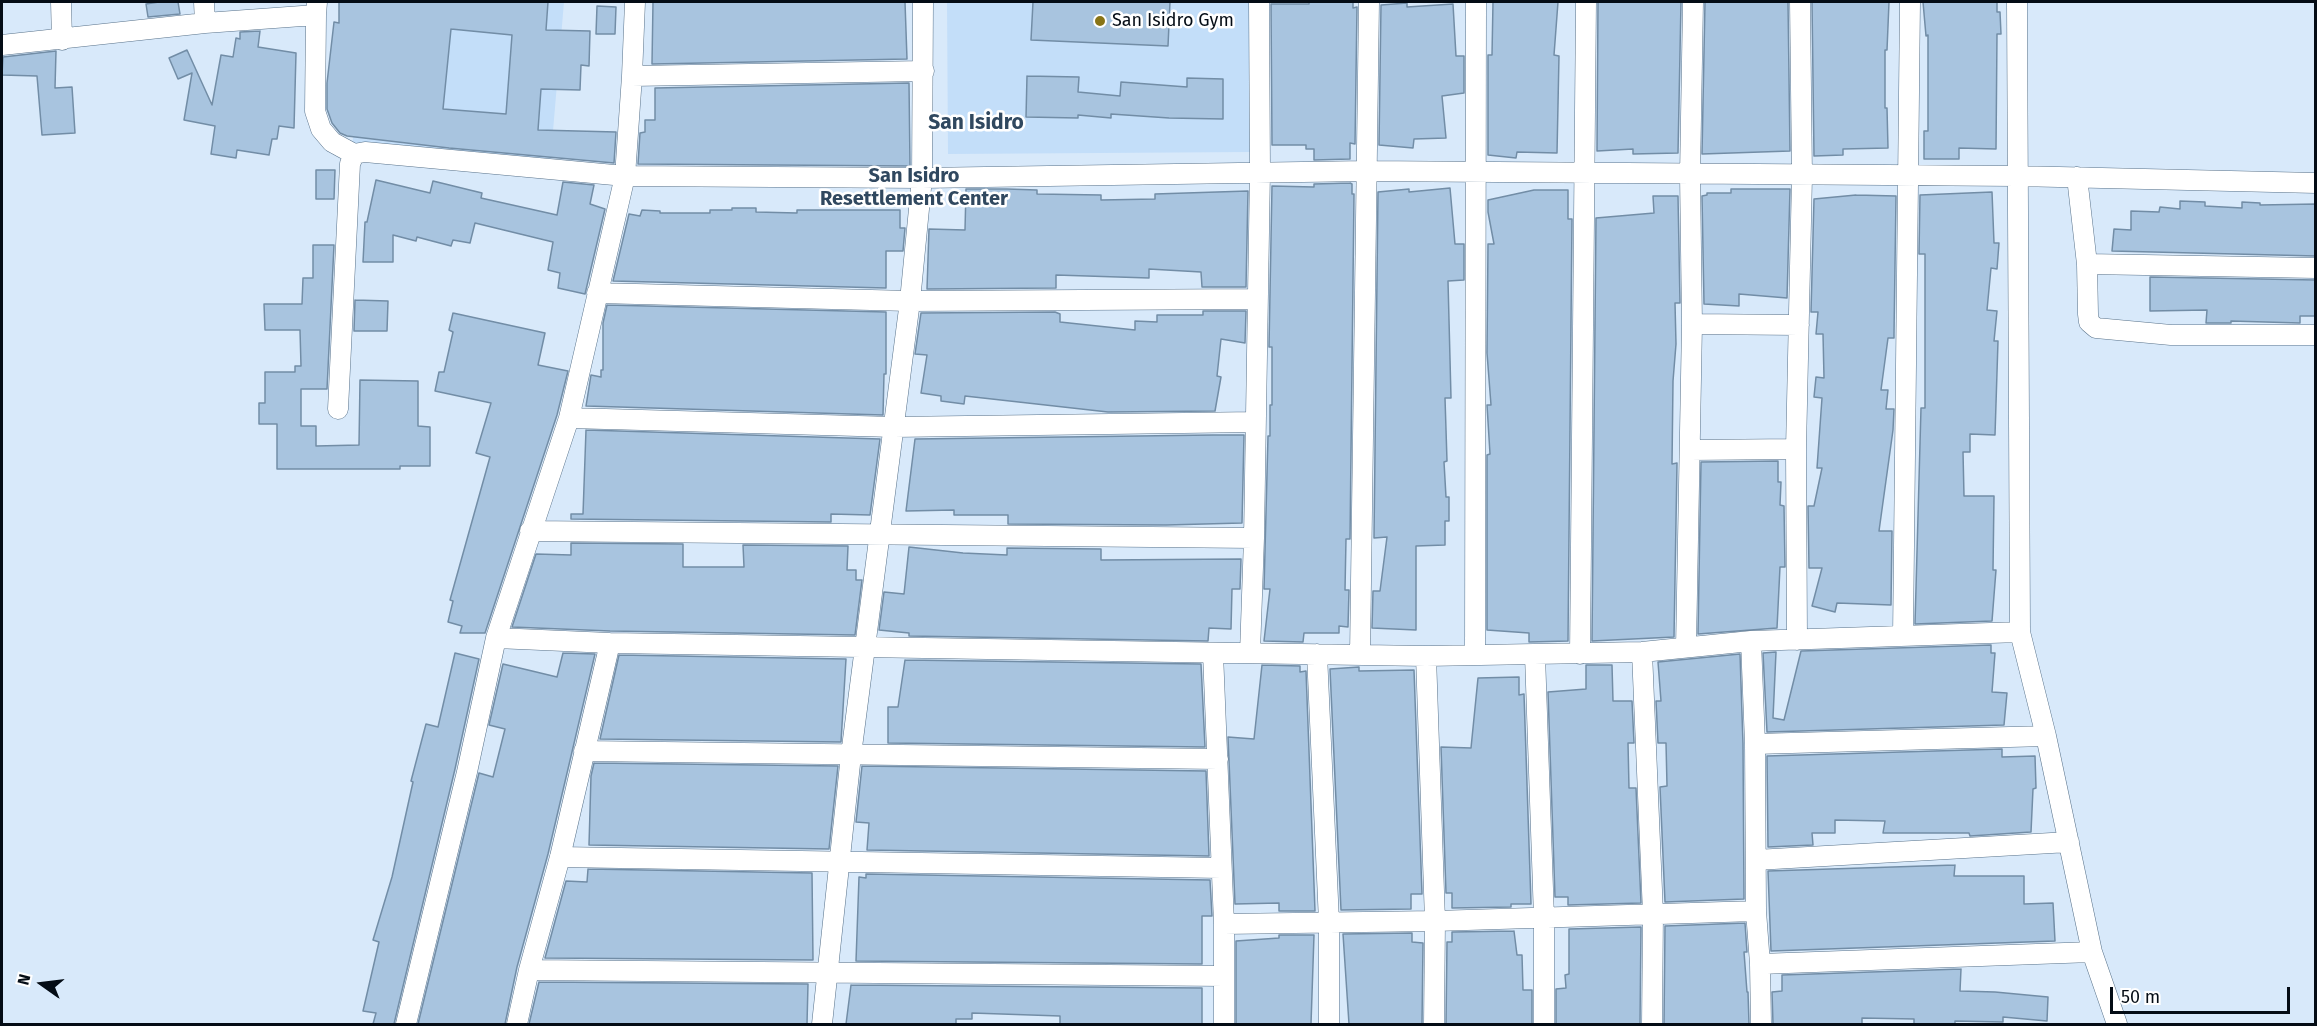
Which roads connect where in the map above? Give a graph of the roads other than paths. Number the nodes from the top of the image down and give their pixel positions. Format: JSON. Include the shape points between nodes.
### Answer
{"nodes":[{"id":1,"x":61,"y":2,"type":"edge"},
{"id":2,"x":204,"y":2,"type":"edge"},
{"id":3,"x":635,"y":2,"type":"edge"},
{"id":4,"x":923,"y":2,"type":"edge"},
{"id":5,"x":1258,"y":2,"type":"edge"},
{"id":6,"x":1369,"y":2,"type":"edge"},
{"id":7,"x":1476,"y":2,"type":"edge"},
{"id":8,"x":1586,"y":2,"type":"edge"},
{"id":9,"x":1693,"y":2,"type":"edge"},
{"id":10,"x":1800,"y":2,"type":"edge"},
{"id":11,"x":1910,"y":2,"type":"edge"},
{"id":12,"x":2017,"y":2,"type":"edge"},
{"id":13,"x":316,"y":8,"type":"edge"},
{"id":14,"x":205,"y":23,"type":"junction"},
{"id":15,"x":62,"y":40,"type":"junction"},
{"id":16,"x":2,"y":45,"type":"edge"},
{"id":17,"x":924,"y":71,"type":"junction"},
{"id":18,"x":632,"y":76,"type":"junction"},
{"id":19,"x":354,"y":154,"type":"junction"},
{"id":20,"x":1260,"y":171,"type":"junction"},
{"id":21,"x":1366,"y":171,"type":"junction"},
{"id":22,"x":1474,"y":173,"type":"junction"},
{"id":23,"x":1584,"y":174,"type":"junction"},
{"id":24,"x":1690,"y":175,"type":"junction"},
{"id":25,"x":625,"y":176,"type":"junction"},
{"id":26,"x":1802,"y":176,"type":"junction"},
{"id":27,"x":1908,"y":176,"type":"junction"},
{"id":28,"x":2016,"y":176,"type":"junction"},
{"id":29,"x":2076,"y":177,"type":"junction"},
{"id":30,"x":922,"y":178,"type":"junction"},
{"id":31,"x":2316,"y":183,"type":"edge"},
{"id":32,"x":2086,"y":264,"type":"junction"},
{"id":33,"x":2316,"y":268,"type":"edge"},
{"id":34,"x":597,"y":293,"type":"junction"},
{"id":35,"x":1257,"y":299,"type":"junction"},
{"id":36,"x":910,"y":301,"type":"junction"},
{"id":37,"x":1692,"y":324,"type":"junction"},
{"id":38,"x":1798,"y":324,"type":"junction"},
{"id":39,"x":2316,"y":335,"type":"edge"},
{"id":40,"x":338,"y":409,"type":"dead end"},
{"id":41,"x":569,"y":418,"type":"junction"},
{"id":42,"x":1255,"y":422,"type":"junction"},
{"id":43,"x":894,"y":427,"type":"junction"},
{"id":44,"x":1796,"y":449,"type":"junction"},
{"id":45,"x":1690,"y":450,"type":"junction"},
{"id":46,"x":530,"y":531,"type":"junction"},
{"id":47,"x":881,"y":535,"type":"junction"},
{"id":48,"x":1254,"y":538,"type":"junction"},
{"id":49,"x":2020,"y":632,"type":"junction"},
{"id":50,"x":1904,"y":636,"type":"junction"},
{"id":51,"x":496,"y":638,"type":"junction"},
{"id":52,"x":1751,"y":640,"type":"junction"},
{"id":53,"x":1797,"y":640,"type":"junction"},
{"id":54,"x":610,"y":644,"type":"junction"},
{"id":55,"x":866,"y":646,"type":"junction"},
{"id":56,"x":1686,"y":647,"type":"junction"},
{"id":57,"x":1642,"y":652,"type":"junction"},
{"id":58,"x":1213,"y":653,"type":"junction"},
{"id":59,"x":1250,"y":653,"type":"junction"},
{"id":60,"x":1317,"y":654,"type":"junction"},
{"id":61,"x":1360,"y":654,"type":"junction"},
{"id":62,"x":1580,"y":654,"type":"junction"},
{"id":63,"x":1475,"y":655,"type":"junction"},
{"id":64,"x":1535,"y":655,"type":"junction"},
{"id":65,"x":1426,"y":656,"type":"junction"},
{"id":66,"x":2046,"y":736,"type":"junction"},
{"id":67,"x":1755,"y":744,"type":"junction"},
{"id":68,"x":584,"y":751,"type":"junction"},
{"id":69,"x":851,"y":755,"type":"junction"},
{"id":70,"x":1218,"y":759,"type":"junction"},
{"id":71,"x":2069,"y":842,"type":"junction"},
{"id":72,"x":560,"y":857,"type":"junction"},
{"id":73,"x":1756,"y":860,"type":"junction"},
{"id":74,"x":838,"y":862,"type":"junction"},
{"id":75,"x":1221,"y":868,"type":"junction"},
{"id":76,"x":1756,"y":911,"type":"junction"},
{"id":77,"x":1653,"y":914,"type":"junction"},
{"id":78,"x":1544,"y":918,"type":"junction"},
{"id":79,"x":1435,"y":921,"type":"junction"},
{"id":80,"x":1329,"y":922,"type":"junction"},
{"id":81,"x":1224,"y":924,"type":"junction"},
{"id":82,"x":2092,"y":952,"type":"junction"},
{"id":83,"x":1760,"y":964,"type":"junction"},
{"id":84,"x":529,"y":970,"type":"junction"},
{"id":85,"x":828,"y":971,"type":"junction"},
{"id":86,"x":1224,"y":976,"type":"junction"},
{"id":87,"x":406,"y":1024,"type":"edge"},
{"id":88,"x":517,"y":1024,"type":"edge"},
{"id":89,"x":822,"y":1024,"type":"edge"},
{"id":90,"x":1224,"y":1024,"type":"edge"},
{"id":91,"x":1329,"y":1024,"type":"edge"},
{"id":92,"x":1434,"y":1024,"type":"edge"},
{"id":93,"x":1544,"y":1024,"type":"edge"},
{"id":94,"x":1652,"y":1024,"type":"edge"},
{"id":95,"x":1761,"y":1024,"type":"edge"},
{"id":96,"x":2117,"y":1024,"type":"edge"}],
"edges":[{"from":1,"to":15,"type":"street"},
{"from":2,"to":14,"type":"street"},
{"from":3,"to":18,"type":"street"},
{"from":4,"to":17,"type":"street"},
{"from":5,"to":20,"type":"street"},
{"from":6,"to":21,"type":"street"},
{"from":7,"to":22,"type":"street"},
{"from":8,"to":23,"type":"street"},
{"from":9,"to":24,"type":"street"},
{"from":10,"to":26,"type":"street"},
{"from":11,"to":27,"type":"street"},
{"from":12,"to":28,"type":"street"},
{"from":13,"to":14,"type":"street"},
{"from":13,"to":19,"type":"street","via":[[315,111],[321,129],[332,142]]},
{"from":14,"to":15,"type":"street"},
{"from":15,"to":16,"type":"street"},
{"from":17,"to":18,"type":"street"},
{"from":17,"to":30,"type":"street"},
{"from":18,"to":25,"type":"street"},
{"from":19,"to":25,"type":"street"},
{"from":19,"to":40,"type":"street","via":[[350,164]]},
{"from":20,"to":21,"type":"street"},
{"from":20,"to":30,"type":"street"},
{"from":20,"to":35,"type":"street"},
{"from":21,"to":22,"type":"street"},
{"from":21,"to":61,"type":"street"},
{"from":22,"to":23,"type":"street"},
{"from":22,"to":63,"type":"street"},
{"from":23,"to":24,"type":"street"},
{"from":23,"to":62,"type":"street"},
{"from":24,"to":26,"type":"street"},
{"from":24,"to":37,"type":"street"},
{"from":25,"to":30,"type":"street"},
{"from":25,"to":34,"type":"street"},
{"from":26,"to":27,"type":"street"},
{"from":26,"to":38,"type":"street"},
{"from":27,"to":28,"type":"street"},
{"from":27,"to":50,"type":"street"},
{"from":28,"to":29,"type":"street"},
{"from":28,"to":49,"type":"street"},
{"from":29,"to":31,"type":"street"},
{"from":29,"to":32,"type":"street"},
{"from":30,"to":36,"type":"street"},
{"from":32,"to":33,"type":"street"},
{"from":32,"to":39,"type":"street","via":[[2089,322],[2096,328],[2171,335]]},
{"from":34,"to":36,"type":"street"},
{"from":34,"to":41,"type":"street"},
{"from":35,"to":36,"type":"street"},
{"from":35,"to":42,"type":"street"},
{"from":36,"to":43,"type":"street"},
{"from":37,"to":38,"type":"street"},
{"from":37,"to":45,"type":"street"},
{"from":38,"to":44,"type":"street"},
{"from":41,"to":43,"type":"street"},
{"from":41,"to":46,"type":"street"},
{"from":42,"to":43,"type":"street"},
{"from":42,"to":48,"type":"street"},
{"from":43,"to":47,"type":"street"},
{"from":44,"to":45,"type":"street"},
{"from":44,"to":53,"type":"street"},
{"from":45,"to":56,"type":"street"},
{"from":46,"to":47,"type":"street"},
{"from":46,"to":51,"type":"street"},
{"from":47,"to":48,"type":"street"},
{"from":47,"to":55,"type":"street"},
{"from":48,"to":59,"type":"street"},
{"from":49,"to":50,"type":"street"},
{"from":49,"to":66,"type":"street"},
{"from":50,"to":53,"type":"street"},
{"from":51,"to":54,"type":"street"},
{"from":51,"to":87,"type":"street"},
{"from":52,"to":53,"type":"street"},
{"from":52,"to":56,"type":"street"},
{"from":52,"to":67,"type":"street"},
{"from":54,"to":55,"type":"street"},
{"from":54,"to":68,"type":"street"},
{"from":55,"to":58,"type":"street"},
{"from":55,"to":69,"type":"street"},
{"from":56,"to":57,"type":"street"},
{"from":57,"to":62,"type":"street"},
{"from":57,"to":77,"type":"street"},
{"from":58,"to":59,"type":"street"},
{"from":58,"to":70,"type":"street"},
{"from":59,"to":60,"type":"street"},
{"from":60,"to":61,"type":"street"},
{"from":60,"to":80,"type":"street"},
{"from":61,"to":65,"type":"street"},
{"from":62,"to":64,"type":"street"},
{"from":63,"to":64,"type":"street"},
{"from":63,"to":65,"type":"street"},
{"from":64,"to":78,"type":"street"},
{"from":65,"to":79,"type":"street"},
{"from":66,"to":67,"type":"street"},
{"from":66,"to":71,"type":"street"},
{"from":67,"to":73,"type":"street"},
{"from":68,"to":69,"type":"street"},
{"from":68,"to":72,"type":"street"},
{"from":69,"to":70,"type":"street"},
{"from":69,"to":74,"type":"street"},
{"from":70,"to":75,"type":"street"},
{"from":71,"to":73,"type":"street"},
{"from":71,"to":82,"type":"street"},
{"from":72,"to":74,"type":"street"},
{"from":72,"to":84,"type":"street"},
{"from":73,"to":76,"type":"street"},
{"from":74,"to":75,"type":"street"},
{"from":74,"to":85,"type":"street"},
{"from":75,"to":81,"type":"street"},
{"from":76,"to":77,"type":"street"},
{"from":76,"to":83,"type":"street"},
{"from":77,"to":78,"type":"street"},
{"from":77,"to":94,"type":"street"},
{"from":78,"to":79,"type":"street"},
{"from":78,"to":93,"type":"street"},
{"from":79,"to":80,"type":"street"},
{"from":79,"to":92,"type":"street"},
{"from":80,"to":81,"type":"street"},
{"from":80,"to":91,"type":"street"},
{"from":81,"to":86,"type":"street"},
{"from":82,"to":83,"type":"street"},
{"from":82,"to":96,"type":"street"},
{"from":83,"to":95,"type":"street"},
{"from":84,"to":85,"type":"street"},
{"from":84,"to":88,"type":"street"},
{"from":85,"to":86,"type":"street"},
{"from":85,"to":89,"type":"street"},
{"from":86,"to":90,"type":"street"}]}
